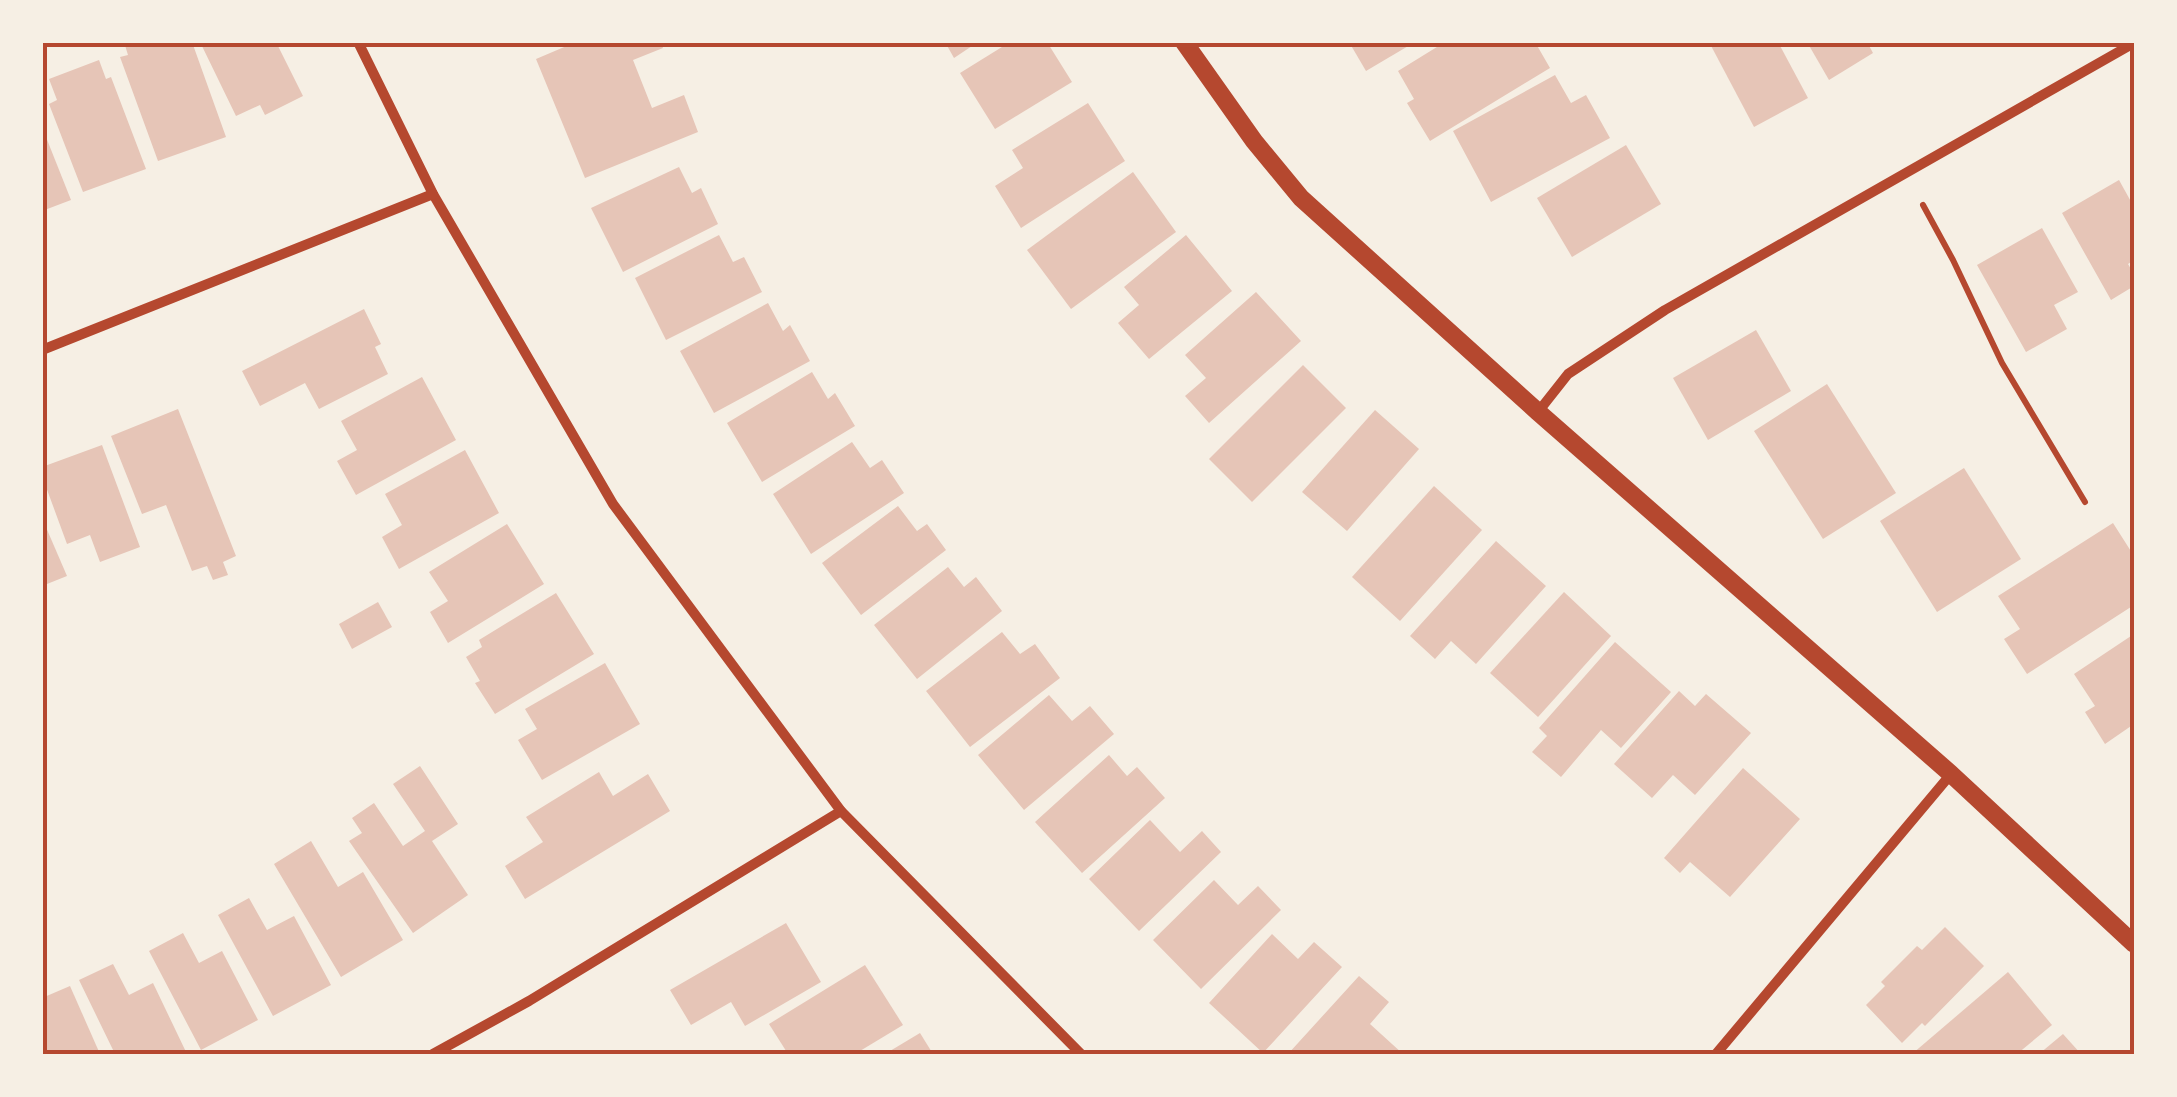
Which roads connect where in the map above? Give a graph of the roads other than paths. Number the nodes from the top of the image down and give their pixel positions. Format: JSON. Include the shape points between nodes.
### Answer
{"nodes":[{"id":1,"x":358,"y":42,"type":"edge"},
{"id":2,"x":1184,"y":42,"type":"edge"},
{"id":3,"x":2134,"y":43,"type":"edge"},
{"id":4,"x":433,"y":194,"type":"junction"},
{"id":5,"x":42,"y":350,"type":"edge"},
{"id":6,"x":1538,"y":412,"type":"junction"},
{"id":7,"x":1950,"y":774,"type":"junction"},
{"id":8,"x":840,"y":810,"type":"junction"},
{"id":9,"x":2134,"y":944,"type":"edge"},
{"id":10,"x":434,"y":1054,"type":"edge"},
{"id":11,"x":1081,"y":1054,"type":"edge"},
{"id":12,"x":1716,"y":1054,"type":"edge"}],
"edges":[{"from":1,"to":4,"type":"street"},
{"from":2,"to":6,"type":"street","via":[[1302,198]]},
{"from":3,"to":6,"type":"street","via":[[1665,310],[1568,374]]},
{"from":4,"to":5,"type":"street"},
{"from":4,"to":8,"type":"street","via":[[614,504]]},
{"from":6,"to":7,"type":"street"},
{"from":7,"to":9,"type":"street"},
{"from":7,"to":12,"type":"street"},
{"from":8,"to":10,"type":"street"},
{"from":8,"to":11,"type":"street"}]}
